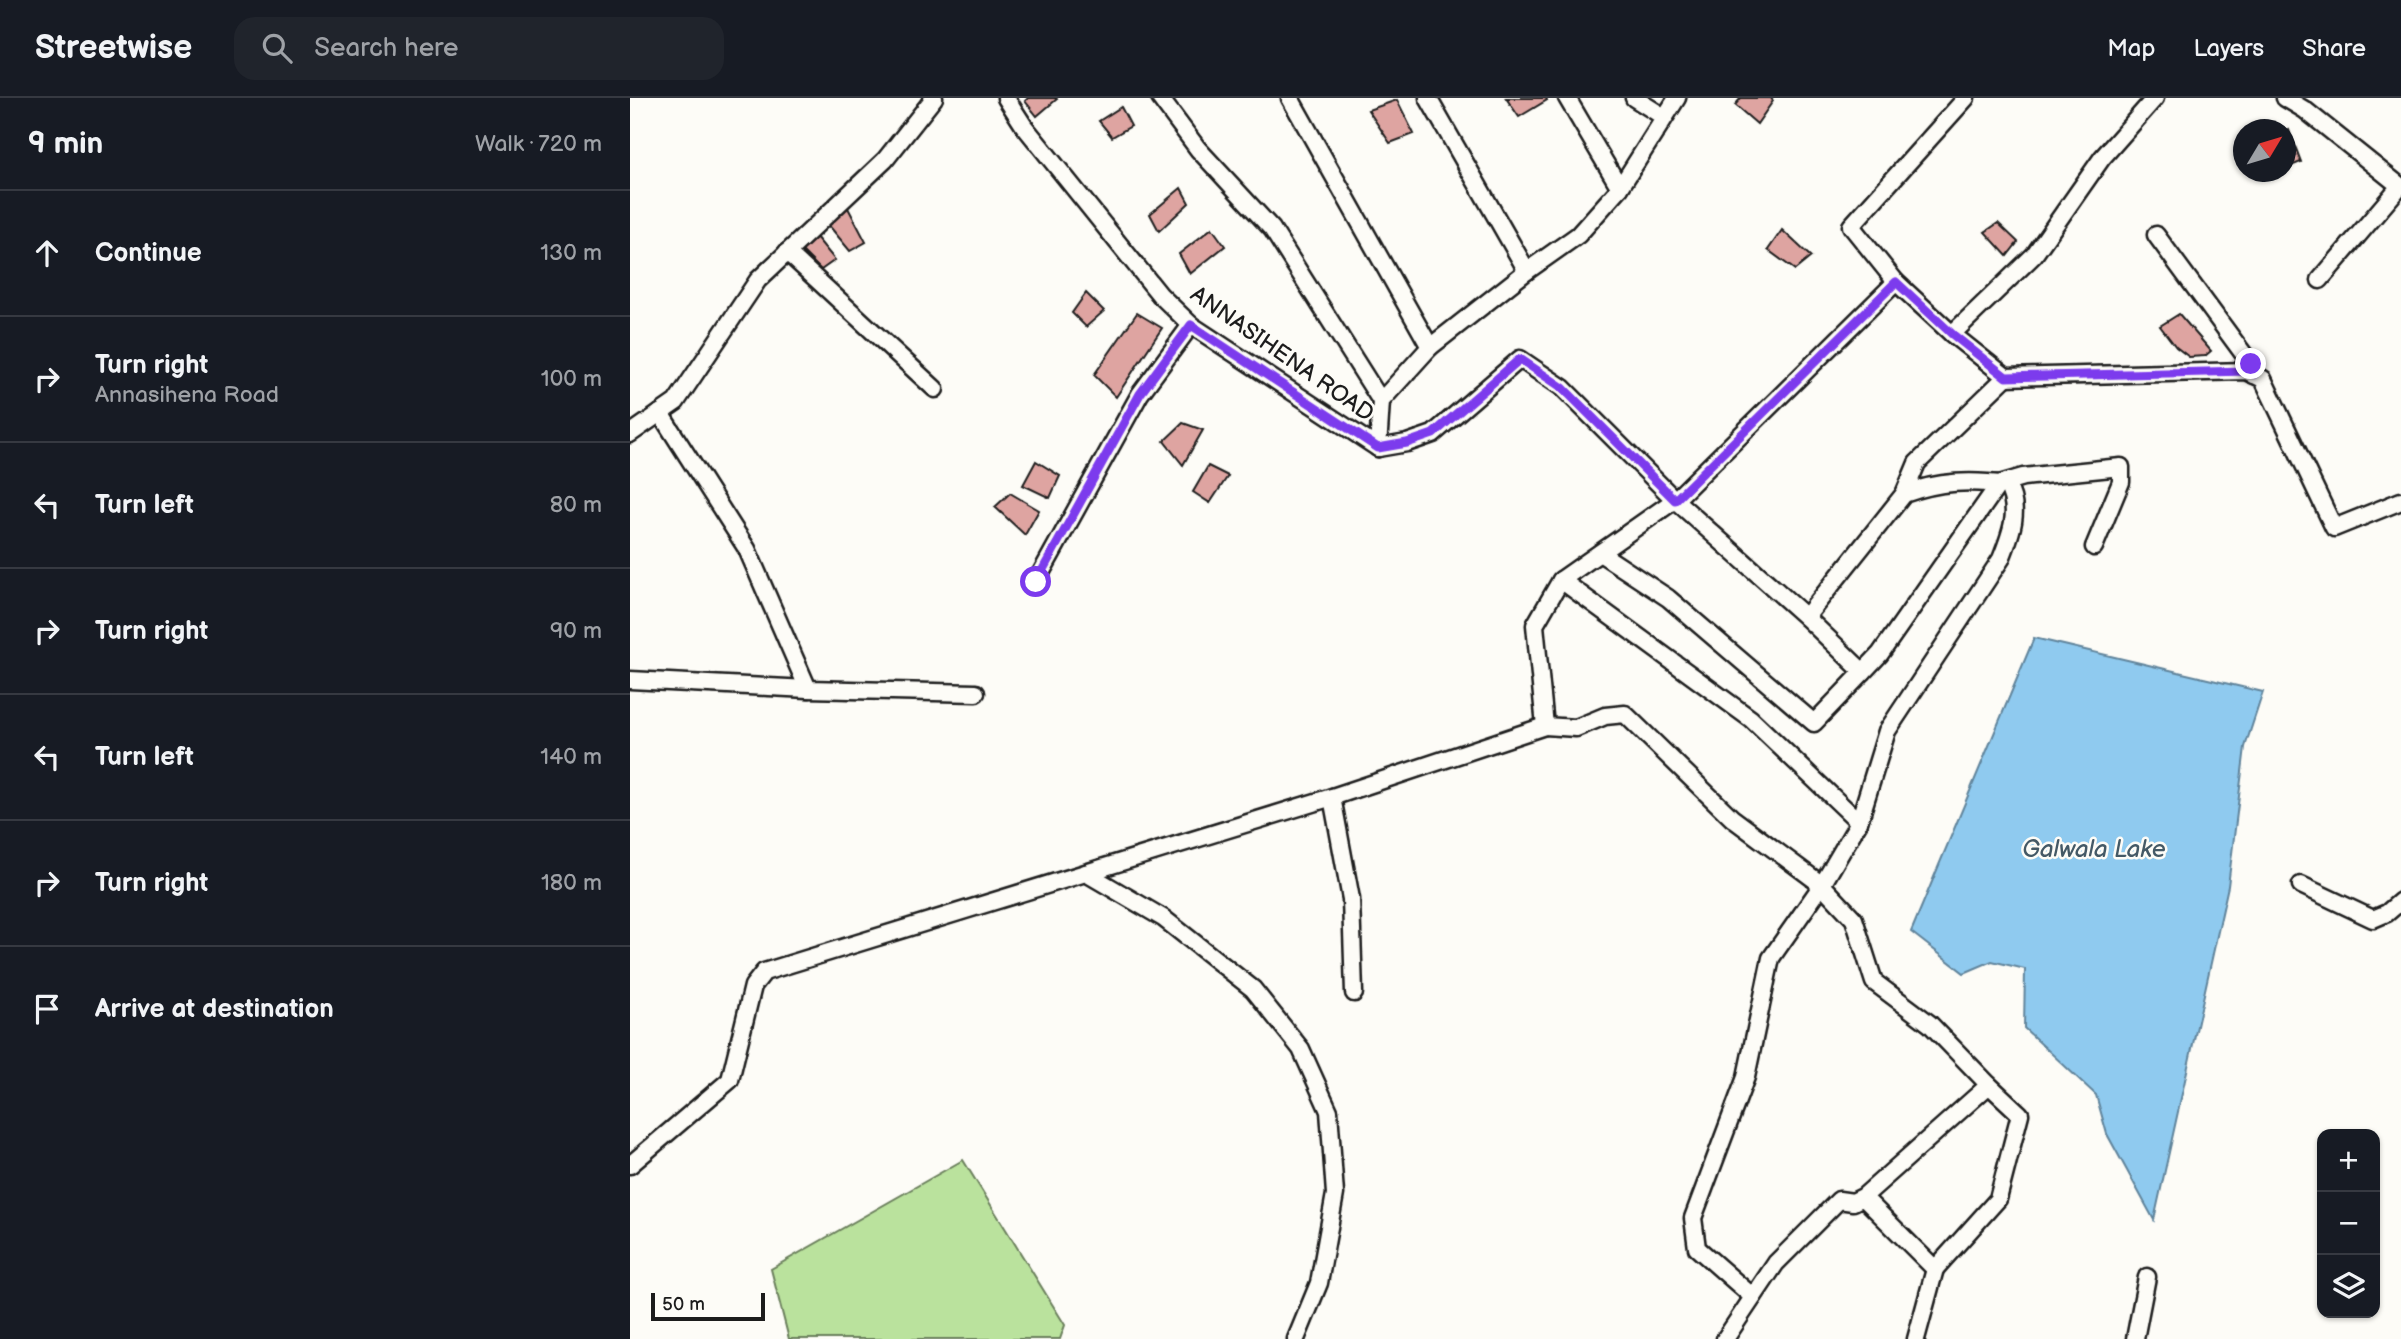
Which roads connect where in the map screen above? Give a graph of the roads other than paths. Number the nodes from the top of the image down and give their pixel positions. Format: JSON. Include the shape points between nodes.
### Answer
{"nodes":[{"id":1,"x":934,"y":98,"type":"edge"},
{"id":2,"x":1006,"y":98,"type":"edge"},
{"id":3,"x":1160,"y":98,"type":"edge"},
{"id":4,"x":1290,"y":98,"type":"edge"},
{"id":5,"x":1428,"y":98,"type":"edge"},
{"id":6,"x":1567,"y":98,"type":"edge"},
{"id":7,"x":1634,"y":98,"type":"edge"},
{"id":8,"x":1677,"y":98,"type":"edge"},
{"id":9,"x":1966,"y":98,"type":"edge"},
{"id":10,"x":2155,"y":98,"type":"edge"},
{"id":11,"x":2285,"y":98,"type":"edge"},
{"id":12,"x":1664,"y":117,"type":"junction"},
{"id":13,"x":1620,"y":188,"type":"junction"},
{"id":14,"x":2156,"y":234,"type":"dead end"},
{"id":15,"x":787,"y":252,"type":"junction"},
{"id":16,"x":1527,"y":271,"type":"junction"},
{"id":17,"x":2320,"y":280,"type":"dead end"},
{"id":18,"x":1896,"y":282,"type":"junction"},
{"id":19,"x":1191,"y":325,"type":"junction"},
{"id":20,"x":1952,"y":334,"type":"junction"},
{"id":21,"x":1430,"y":347,"type":"junction"},
{"id":22,"x":2254,"y":374,"type":"junction"},
{"id":23,"x":2006,"y":377,"type":"junction"},
{"id":24,"x":935,"y":388,"type":"dead end"},
{"id":25,"x":1381,"y":401,"type":"junction"},
{"id":26,"x":660,"y":413,"type":"junction"},
{"id":27,"x":630,"y":434,"type":"edge"},
{"id":28,"x":1378,"y":448,"type":"junction"},
{"id":29,"x":1999,"y":484,"type":"junction"},
{"id":30,"x":1904,"y":494,"type":"junction"},
{"id":31,"x":1675,"y":500,"type":"junction"},
{"id":32,"x":2401,"y":501,"type":"edge"},
{"id":33,"x":2094,"y":547,"type":"dead end"},
{"id":34,"x":1600,"y":553,"type":"junction"},
{"id":35,"x":1561,"y":580,"type":"junction"},
{"id":36,"x":1036,"y":582,"type":"dead end"},
{"id":37,"x":1806,"y":617,"type":"junction"},
{"id":38,"x":1863,"y":672,"type":"junction"},
{"id":39,"x":630,"y":680,"type":"edge"},
{"id":40,"x":808,"y":689,"type":"junction"},
{"id":41,"x":976,"y":693,"type":"dead end"},
{"id":42,"x":1545,"y":726,"type":"junction"},
{"id":43,"x":1332,"y":797,"type":"junction"},
{"id":44,"x":1859,"y":822,"type":"junction"},
{"id":45,"x":1086,"y":873,"type":"junction"},
{"id":46,"x":1822,"y":885,"type":"junction"},
{"id":47,"x":2301,"y":885,"type":"dead end"},
{"id":48,"x":2401,"y":901,"type":"edge"},
{"id":49,"x":1354,"y":993,"type":"dead end"},
{"id":50,"x":1989,"y":1085,"type":"junction"},
{"id":51,"x":630,"y":1165,"type":"edge"},
{"id":52,"x":1863,"y":1197,"type":"junction"},
{"id":53,"x":1935,"y":1269,"type":"junction"},
{"id":54,"x":2147,"y":1278,"type":"dead end"},
{"id":55,"x":1753,"y":1297,"type":"junction"},
{"id":56,"x":1296,"y":1339,"type":"edge"},
{"id":57,"x":1725,"y":1339,"type":"edge"},
{"id":58,"x":1916,"y":1339,"type":"edge"},
{"id":59,"x":2135,"y":1339,"type":"edge"}],
"edges":[{"from":1,"to":15,"type":"street","via":[[884,160]]},
{"from":2,"to":19,"type":"street","name":"ANNASIHENA ROAD","via":[[1160,295]]},
{"from":3,"to":25,"type":"street","via":[[1198,149],[1272,229]]},
{"from":4,"to":21,"type":"street"},
{"from":5,"to":16,"type":"street"},
{"from":6,"to":13,"type":"street"},
{"from":7,"to":12,"type":"street"},
{"from":8,"to":12,"type":"street"},
{"from":9,"to":18,"type":"street","via":[[1852,226]]},
{"from":10,"to":20,"type":"street","via":[[2102,158],[2035,256]]},
{"from":11,"to":17,"type":"street","via":[[2400,186]]},
{"from":12,"to":13,"type":"street"},
{"from":13,"to":16,"type":"street","via":[[1578,234]]},
{"from":14,"to":22,"type":"street"},
{"from":15,"to":24,"type":"street"},
{"from":15,"to":26,"type":"street","via":[[758,280],[676,402]]},
{"from":16,"to":21,"type":"street"},
{"from":18,"to":20,"type":"street"},
{"from":18,"to":31,"type":"street"},
{"from":19,"to":28,"type":"street","name":"ANNASIHENA ROAD"},
{"from":19,"to":36,"type":"street","via":[[1140,394]]},
{"from":20,"to":23,"type":"street"},
{"from":21,"to":25,"type":"street"},
{"from":22,"to":23,"type":"street"},
{"from":22,"to":32,"type":"street","via":[[2263,379],[2334,528]]},
{"from":23,"to":30,"type":"street","via":[[1917,463]]},
{"from":25,"to":28,"type":"street"},
{"from":26,"to":27,"type":"street"},
{"from":26,"to":40,"type":"street","via":[[747,549]]},
{"from":28,"to":31,"type":"street","via":[[1433,434],[1520,359],[1563,388]]},
{"from":29,"to":30,"type":"street","via":[[1972,481],[1926,486]]},
{"from":29,"to":33,"type":"street","via":[[2023,477],[2121,467],[2121,482]]},
{"from":29,"to":38,"type":"street"},
{"from":29,"to":44,"type":"street","via":[[2007,485],[2015,498],[2013,528],[2001,559],[1886,731]]},
{"from":30,"to":37,"type":"street"},
{"from":31,"to":34,"type":"street"},
{"from":31,"to":37,"type":"street"},
{"from":34,"to":35,"type":"street"},
{"from":34,"to":38,"type":"street","via":[[1668,598],[1814,723]]},
{"from":35,"to":42,"type":"street","via":[[1535,625]]},
{"from":35,"to":44,"type":"street","via":[[1751,719]]},
{"from":37,"to":38,"type":"street"},
{"from":39,"to":40,"type":"street"},
{"from":40,"to":41,"type":"street"},
{"from":42,"to":43,"type":"street"},
{"from":42,"to":46,"type":"street","via":[[1576,728],[1605,716],[1625,714],[1732,818]]},
{"from":43,"to":45,"type":"street"},
{"from":43,"to":49,"type":"street","via":[[1351,899]]},
{"from":44,"to":46,"type":"street"},
{"from":45,"to":51,"type":"street","via":[[764,972],[753,986],[730,1080]]},
{"from":45,"to":56,"type":"street","via":[[1163,918],[1252,989],[1301,1049],[1329,1111],[1335,1194],[1319,1283]]},
{"from":46,"to":50,"type":"street","via":[[1854,919],[1874,982],[1930,1024]]},
{"from":46,"to":55,"type":"street","via":[[1771,958],[1746,1077],[1693,1218],[1697,1248]]},
{"from":47,"to":48,"type":"street","via":[[2373,919]]},
{"from":50,"to":52,"type":"street"},
{"from":50,"to":53,"type":"street","via":[[2020,1114],[1998,1199]]},
{"from":52,"to":53,"type":"street"},
{"from":52,"to":55,"type":"street","via":[[1853,1202],[1839,1200],[1776,1262]]},
{"from":53,"to":58,"type":"street"},
{"from":54,"to":59,"type":"street"},
{"from":55,"to":57,"type":"street"}]}
